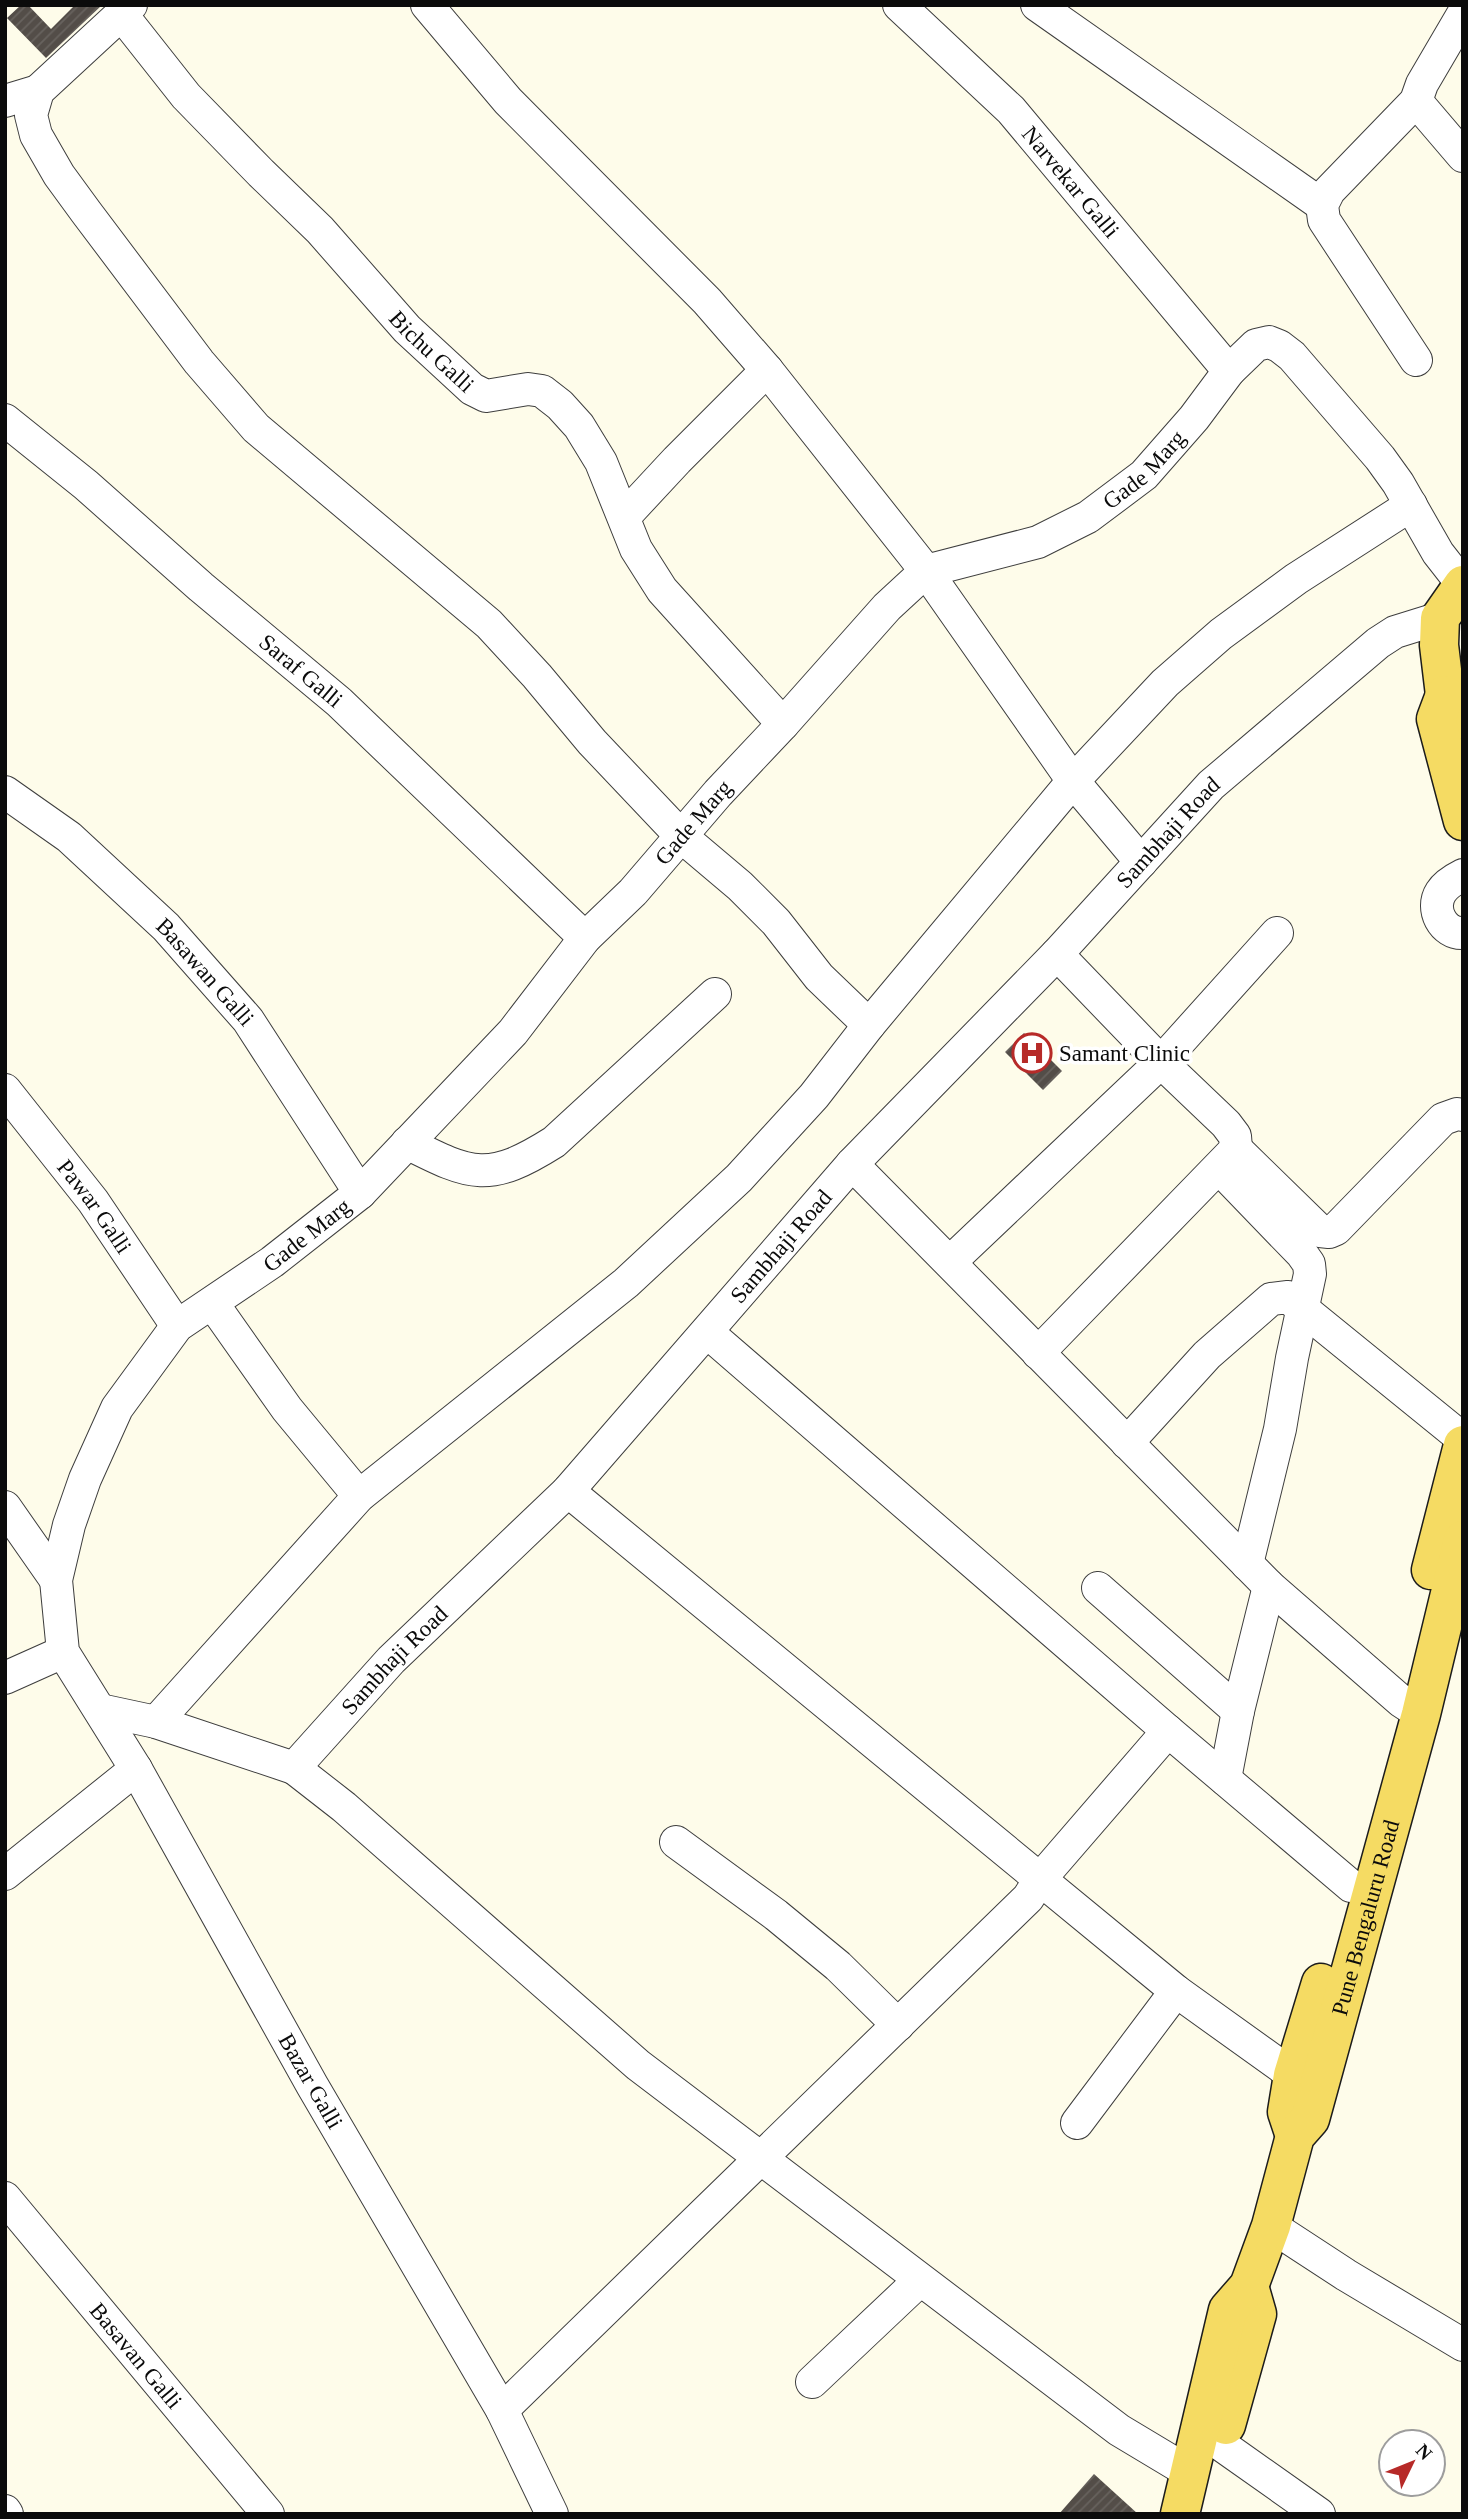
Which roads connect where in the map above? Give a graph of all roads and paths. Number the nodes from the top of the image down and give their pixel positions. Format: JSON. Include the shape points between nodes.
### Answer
{"nodes":[{"id":1,"x":427,"y":5,"type":"edge"},
{"id":2,"x":899,"y":5,"type":"edge"},
{"id":3,"x":1037,"y":5,"type":"edge"},
{"id":4,"x":1453,"y":5,"type":"edge"},
{"id":5,"x":127,"y":10,"type":"edge"},
{"id":6,"x":1463,"y":13,"type":"edge"},
{"id":7,"x":38,"y":91,"type":"junction"},
{"id":8,"x":5,"y":101,"type":"edge"},
{"id":9,"x":1416,"y":101,"type":"junction"},
{"id":10,"x":1463,"y":156,"type":"edge"},
{"id":11,"x":1322,"y":205,"type":"junction"},
{"id":12,"x":1416,"y":360,"type":"dead end"},
{"id":13,"x":767,"y":370,"type":"junction"},
{"id":14,"x":1229,"y":371,"type":"junction"},
{"id":15,"x":5,"y":420,"type":"edge"},
{"id":16,"x":1411,"y":505,"type":"junction"},
{"id":17,"x":624,"y":517,"type":"junction"},
{"id":18,"x":926,"y":571,"type":"junction"},
{"id":19,"x":1463,"y":585,"type":"edge"},
{"id":20,"x":1440,"y":618,"type":"junction"},
{"id":21,"x":1454,"y":707,"type":"edge"},
{"id":22,"x":783,"y":724,"type":"junction"},
{"id":23,"x":1073,"y":781,"type":"junction"},
{"id":24,"x":5,"y":792,"type":"edge"},
{"id":25,"x":1463,"y":821,"type":"edge"},
{"id":26,"x":682,"y":837,"type":"junction"},
{"id":27,"x":1141,"y":862,"type":"junction"},
{"id":28,"x":1463,"y":875,"type":"edge"},
{"id":29,"x":1277,"y":933,"type":"dead end"},
{"id":30,"x":1463,"y":933,"type":"edge"},
{"id":31,"x":585,"y":938,"type":"junction"},
{"id":32,"x":1057,"y":954,"type":"junction"},
{"id":33,"x":715,"y":995,"type":"dead end"},
{"id":34,"x":869,"y":1025,"type":"junction"},
{"id":35,"x":1161,"y":1062,"type":"junction"},
{"id":36,"x":5,"y":1090,"type":"edge"},
{"id":37,"x":1463,"y":1115,"type":"edge"},
{"id":38,"x":407,"y":1143,"type":"junction"},
{"id":39,"x":1228,"y":1158,"type":"junction"},
{"id":40,"x":852,"y":1164,"type":"junction"},
{"id":41,"x":360,"y":1193,"type":"junction"},
{"id":42,"x":950,"y":1262,"type":"junction"},
{"id":43,"x":213,"y":1304,"type":"junction"},
{"id":44,"x":1303,"y":1307,"type":"junction"},
{"id":45,"x":177,"y":1326,"type":"junction"},
{"id":46,"x":707,"y":1332,"type":"junction"},
{"id":47,"x":1038,"y":1353,"type":"junction"},
{"id":48,"x":1463,"y":1439,"type":"edge"},
{"id":49,"x":1127,"y":1443,"type":"junction"},
{"id":50,"x":1463,"y":1445,"type":"edge"},
{"id":51,"x":568,"y":1491,"type":"junction"},
{"id":52,"x":359,"y":1496,"type":"junction"},
{"id":53,"x":5,"y":1507,"type":"edge"},
{"id":54,"x":1463,"y":1540,"type":"edge"},
{"id":55,"x":1258,"y":1575,"type":"junction"},
{"id":56,"x":56,"y":1580,"type":"junction"},
{"id":57,"x":1098,"y":1588,"type":"dead end"},
{"id":58,"x":63,"y":1652,"type":"junction"},
{"id":59,"x":5,"y":1678,"type":"edge"},
{"id":60,"x":1411,"y":1707,"type":"junction"},
{"id":61,"x":100,"y":1710,"type":"junction"},
{"id":62,"x":1238,"y":1711,"type":"junction"},
{"id":63,"x":156,"y":1722,"type":"junction"},
{"id":64,"x":1168,"y":1731,"type":"junction"},
{"id":65,"x":294,"y":1768,"type":"junction"},
{"id":66,"x":136,"y":1769,"type":"junction"},
{"id":67,"x":1225,"y":1779,"type":"junction"},
{"id":68,"x":676,"y":1842,"type":"dead end"},
{"id":69,"x":5,"y":1874,"type":"edge"},
{"id":70,"x":1041,"y":1878,"type":"junction"},
{"id":71,"x":1351,"y":1886,"type":"junction"},
{"id":72,"x":1176,"y":1991,"type":"junction"},
{"id":73,"x":898,"y":2025,"type":"junction"},
{"id":74,"x":1293,"y":2075,"type":"junction"},
{"id":75,"x":1077,"y":2123,"type":"dead end"},
{"id":76,"x":1295,"y":2136,"type":"junction"},
{"id":77,"x":761,"y":2159,"type":"junction"},
{"id":78,"x":5,"y":2198,"type":"edge"},
{"id":79,"x":1271,"y":2226,"type":"junction"},
{"id":80,"x":920,"y":2280,"type":"junction"},
{"id":81,"x":1249,"y":2286,"type":"junction"},
{"id":82,"x":1463,"y":2344,"type":"edge"},
{"id":83,"x":812,"y":2382,"type":"dead end"},
{"id":84,"x":502,"y":2410,"type":"junction"},
{"id":85,"x":1220,"y":2444,"type":"junction"},
{"id":86,"x":1189,"y":2472,"type":"junction"},
{"id":87,"x":268,"y":2514,"type":"edge"},
{"id":88,"x":552,"y":2514,"type":"edge"},
{"id":89,"x":1180,"y":2514,"type":"edge"},
{"id":90,"x":1204,"y":2514,"type":"edge"},
{"id":91,"x":1319,"y":2514,"type":"edge"}],
"edges":[{"from":1,"to":13,"type":"street","via":[[508,101],[707,301]]},
{"from":2,"to":14,"type":"street","name":"Narvekar Galli","via":[[1011,110]]},
{"from":3,"to":11,"type":"street"},
{"from":4,"to":6,"type":"street"},
{"from":5,"to":7,"type":"street"},
{"from":5,"to":17,"type":"street","name":"Bichu Galli","via":[[186,96],[320,230],[407,329],[472,389],[486,396],[542,391],[560,405],[601,462]]},
{"from":6,"to":9,"type":"street"},
{"from":7,"to":8,"type":"street"},
{"from":7,"to":26,"type":"street","via":[[32,124],[58,175],[229,397],[266,437],[489,624]]},
{"from":9,"to":10,"type":"street"},
{"from":9,"to":11,"type":"street","via":[[1329,191]]},
{"from":11,"to":12,"type":"street","via":[[1324,220]]},
{"from":13,"to":17,"type":"street"},
{"from":13,"to":18,"type":"street"},
{"from":14,"to":16,"type":"street","name":"Gade Marg","via":[[1256,345],[1269,342],[1279,346],[1380,458]]},
{"from":14,"to":18,"type":"street","name":"Gade Marg","via":[[1144,475],[1088,517],[1038,542]]},
{"from":15,"to":31,"type":"street","name":"Saraf Galli","via":[[339,702]]},
{"from":16,"to":19,"type":"street","name":"Gade Marg","via":[[1438,553]]},
{"from":16,"to":23,"type":"street","via":[[1221,634],[1165,683]]},
{"from":17,"to":22,"type":"street","name":"Bichu Galli","via":[[636,549],[662,590]]},
{"from":18,"to":22,"type":"street","name":"Gade Marg","via":[[887,607]]},
{"from":18,"to":23,"type":"street"},
{"from":19,"to":20,"type":"main road"},
{"from":20,"to":21,"type":"main road","via":[[1439,645]]},
{"from":20,"to":27,"type":"street","name":"Sambhaji Road","via":[[1395,632],[1378,643],[1210,785]]},
{"from":21,"to":25,"type":"main road","via":[[1436,719]]},
{"from":22,"to":26,"type":"street","name":"Gade Marg"},
{"from":23,"to":27,"type":"street"},
{"from":23,"to":34,"type":"street"},
{"from":24,"to":41,"type":"street","name":"Basawan Galli","via":[[69,837],[166,926],[248,1020]]},
{"from":26,"to":31,"type":"street","name":"Gade Marg"},
{"from":26,"to":34,"type":"street","via":[[776,922],[819,977]]},
{"from":27,"to":32,"type":"street","name":"Sambhaji Road"},
{"from":28,"to":30,"type":"street","via":[[1441,892],[1436,903],[1445,927]]},
{"from":29,"to":35,"type":"street"},
{"from":31,"to":38,"type":"street","name":"Gade Marg","via":[[513,1032]]},
{"from":32,"to":35,"type":"street"},
{"from":32,"to":40,"type":"street","name":"Sambhaji Road"},
{"from":33,"to":38,"type":"street","via":[[554,1142],[524,1161],[485,1172],[454,1167]]},
{"from":34,"to":52,"type":"street","via":[[814,1096],[739,1178],[637,1273]]},
{"from":35,"to":39,"type":"street","via":[[1235,1136]]},
{"from":35,"to":42,"type":"street"},
{"from":36,"to":45,"type":"street","name":"Pawar Galli","via":[[93,1201]]},
{"from":37,"to":39,"type":"street","via":[[1443,1119],[1329,1232],[1320,1231]]},
{"from":38,"to":41,"type":"street","name":"Gade Marg"},
{"from":39,"to":44,"type":"street","via":[[1309,1264]]},
{"from":39,"to":47,"type":"street"},
{"from":40,"to":42,"type":"street"},
{"from":40,"to":46,"type":"street","name":"Sambhaji Road"},
{"from":41,"to":43,"type":"street","name":"Gade Marg"},
{"from":42,"to":47,"type":"street"},
{"from":43,"to":45,"type":"street","name":"Gade Marg"},
{"from":43,"to":52,"type":"street","via":[[287,1409]]},
{"from":44,"to":48,"type":"street"},
{"from":44,"to":49,"type":"street","via":[[1288,1297],[1261,1306],[1207,1355]]},
{"from":44,"to":55,"type":"street"},
{"from":45,"to":56,"type":"street","name":"Gade Marg","via":[[117,1408],[85,1479]]},
{"from":46,"to":51,"type":"street","name":"Sambhaji Road"},
{"from":46,"to":64,"type":"street"},
{"from":47,"to":49,"type":"street"},
{"from":49,"to":55,"type":"street"},
{"from":50,"to":60,"type":"main road","via":[[1408,1664]]},
{"from":51,"to":65,"type":"street","name":"Sambhaji Road","via":[[391,1660]]},
{"from":51,"to":70,"type":"street"},
{"from":52,"to":63,"type":"street"},
{"from":53,"to":56,"type":"street"},
{"from":54,"to":60,"type":"main road","name":"Pune Bengaluru Road"},
{"from":55,"to":60,"type":"street"},
{"from":55,"to":62,"type":"street"},
{"from":56,"to":58,"type":"street","name":"Gade Marg"},
{"from":57,"to":62,"type":"street"},
{"from":58,"to":59,"type":"street"},
{"from":58,"to":61,"type":"street","name":"Bazar Galli"},
{"from":60,"to":71,"type":"main road"},
{"from":60,"to":76,"type":"main road","name":"Pune Bengaluru Road","via":[[1310,2119]]},
{"from":61,"to":63,"type":"street"},
{"from":61,"to":66,"type":"street","name":"Bazar Galli"},
{"from":62,"to":67,"type":"street"},
{"from":63,"to":65,"type":"street"},
{"from":64,"to":67,"type":"street"},
{"from":64,"to":70,"type":"street"},
{"from":65,"to":77,"type":"street","via":[[638,2065]]},
{"from":66,"to":69,"type":"street"},
{"from":66,"to":84,"type":"street","name":"Bazar Galli","via":[[312,2085]]},
{"from":67,"to":71,"type":"street"},
{"from":68,"to":73,"type":"street","via":[[776,1915]]},
{"from":70,"to":72,"type":"street"},
{"from":70,"to":73,"type":"street","via":[[1028,1898]]},
{"from":71,"to":74,"type":"main road"},
{"from":72,"to":74,"type":"street"},
{"from":72,"to":75,"type":"street"},
{"from":73,"to":77,"type":"street"},
{"from":74,"to":76,"type":"main road","via":[[1287,2112]]},
{"from":76,"to":79,"type":"main road","name":"Pune Bengaluru Road"},
{"from":77,"to":80,"type":"street"},
{"from":77,"to":84,"type":"street"},
{"from":78,"to":87,"type":"street","name":"Basavan Galli"},
{"from":79,"to":81,"type":"main road","name":"Pune Bengaluru Road"},
{"from":79,"to":82,"type":"street"},
{"from":80,"to":83,"type":"street"},
{"from":80,"to":86,"type":"street","via":[[1119,2430]]},
{"from":81,"to":85,"type":"main road","via":[[1257,2314]]},
{"from":81,"to":86,"type":"main road","name":"Pune Bengaluru Road","via":[[1227,2309]]},
{"from":84,"to":88,"type":"street","name":"Bazar Galli"},
{"from":85,"to":90,"type":"main road"},
{"from":85,"to":91,"type":"street"},
{"from":86,"to":89,"type":"main road","name":"Pune Bengaluru Road"}]}
